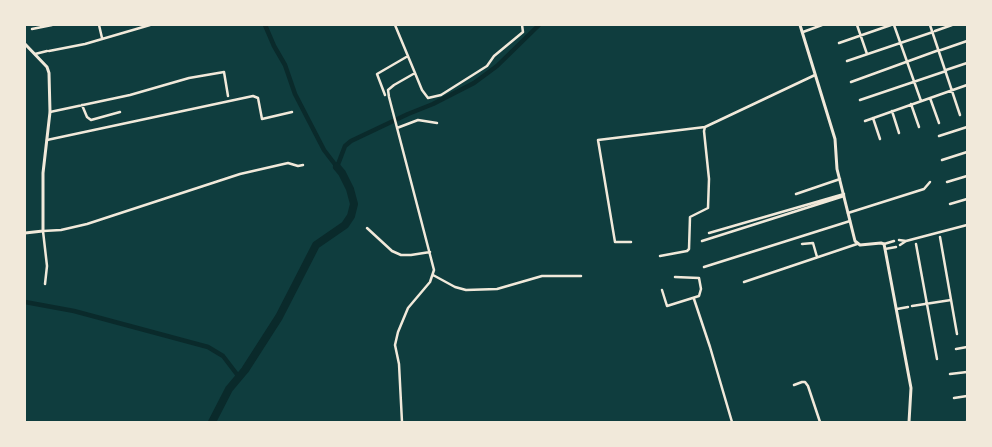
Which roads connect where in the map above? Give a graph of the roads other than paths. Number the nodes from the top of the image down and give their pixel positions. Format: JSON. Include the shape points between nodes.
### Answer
{"nodes":[{"id":1,"x":52,"y":25,"type":"edge"},
{"id":2,"x":99,"y":25,"type":"edge"},
{"id":3,"x":150,"y":25,"type":"edge"},
{"id":4,"x":395,"y":25,"type":"edge"},
{"id":5,"x":522,"y":25,"type":"edge"},
{"id":6,"x":800,"y":25,"type":"edge"},
{"id":7,"x":822,"y":25,"type":"edge"},
{"id":8,"x":857,"y":25,"type":"edge"},
{"id":9,"x":893,"y":25,"type":"edge"},
{"id":10,"x":930,"y":25,"type":"edge"},
{"id":11,"x":952,"y":25,"type":"edge"},
{"id":12,"x":32,"y":29,"type":"dead end"},
{"id":13,"x":803,"y":32,"type":"junction"},
{"id":14,"x":934,"y":32,"type":"junction"},
{"id":15,"x":860,"y":35,"type":"junction"},
{"id":16,"x":102,"y":39,"type":"junction"},
{"id":17,"x":967,"y":41,"type":"edge"},
{"id":18,"x":900,"y":42,"type":"junction"},
{"id":19,"x":839,"y":43,"type":"dead end"},
{"id":20,"x":25,"y":44,"type":"edge"},
{"id":21,"x":940,"y":50,"type":"junction"},
{"id":22,"x":35,"y":54,"type":"junction"},
{"id":23,"x":867,"y":54,"type":"junction"},
{"id":24,"x":408,"y":56,"type":"junction"},
{"id":25,"x":847,"y":61,"type":"dead end"},
{"id":26,"x":907,"y":61,"type":"junction"},
{"id":27,"x":967,"y":63,"type":"edge"},
{"id":28,"x":946,"y":71,"type":"junction"},
{"id":29,"x":415,"y":73,"type":"junction"},
{"id":30,"x":816,"y":74,"type":"junction"},
{"id":31,"x":851,"y":82,"type":"dead end"},
{"id":32,"x":914,"y":82,"type":"junction"},
{"id":33,"x":967,"y":85,"type":"edge"},
{"id":34,"x":952,"y":90,"type":"junction"},
{"id":35,"x":385,"y":95,"type":"dead end"},
{"id":36,"x":228,"y":96,"type":"dead end"},
{"id":37,"x":930,"y":98,"type":"junction"},
{"id":38,"x":860,"y":100,"type":"dead end"},
{"id":39,"x":921,"y":101,"type":"junction"},
{"id":40,"x":911,"y":104,"type":"junction"},
{"id":41,"x":82,"y":105,"type":"junction"},
{"id":42,"x":892,"y":111,"type":"junction"},
{"id":43,"x":50,"y":112,"type":"junction"},
{"id":44,"x":120,"y":112,"type":"dead end"},
{"id":45,"x":292,"y":112,"type":"dead end"},
{"id":46,"x":960,"y":115,"type":"dead end"},
{"id":47,"x":873,"y":118,"type":"junction"},
{"id":48,"x":865,"y":120,"type":"dead end"},
{"id":49,"x":437,"y":123,"type":"dead end"},
{"id":50,"x":939,"y":123,"type":"dead end"},
{"id":51,"x":705,"y":127,"type":"junction"},
{"id":52,"x":397,"y":128,"type":"junction"},
{"id":53,"x":919,"y":128,"type":"dead end"},
{"id":54,"x":967,"y":128,"type":"edge"},
{"id":55,"x":899,"y":133,"type":"dead end"},
{"id":56,"x":939,"y":136,"type":"dead end"},
{"id":57,"x":880,"y":139,"type":"dead end"},
{"id":58,"x":47,"y":140,"type":"junction"},
{"id":59,"x":967,"y":152,"type":"edge"},
{"id":60,"x":942,"y":160,"type":"dead end"},
{"id":61,"x":303,"y":165,"type":"dead end"},
{"id":62,"x":967,"y":176,"type":"edge"},
{"id":63,"x":840,"y":179,"type":"junction"},
{"id":64,"x":930,"y":182,"type":"dead end"},
{"id":65,"x":947,"y":182,"type":"dead end"},
{"id":66,"x":796,"y":194,"type":"dead end"},
{"id":67,"x":844,"y":195,"type":"junction"},
{"id":68,"x":967,"y":199,"type":"edge"},
{"id":69,"x":950,"y":204,"type":"dead end"},
{"id":70,"x":848,"y":213,"type":"junction"},
{"id":71,"x":850,"y":221,"type":"junction"},
{"id":72,"x":967,"y":225,"type":"edge"},
{"id":73,"x":367,"y":228,"type":"dead end"},
{"id":74,"x":967,"y":228,"type":"edge"},
{"id":75,"x":43,"y":231,"type":"junction"},
{"id":76,"x":25,"y":233,"type":"edge"},
{"id":77,"x":709,"y":233,"type":"dead end"},
{"id":78,"x":940,"y":237,"type":"dead end"},
{"id":79,"x":899,"y":240,"type":"dead end"},
{"id":80,"x":702,"y":241,"type":"dead end"},
{"id":81,"x":894,"y":241,"type":"dead end"},
{"id":82,"x":631,"y":242,"type":"dead end"},
{"id":83,"x":906,"y":242,"type":"junction"},
{"id":84,"x":802,"y":244,"type":"dead end"},
{"id":85,"x":857,"y":244,"type":"junction"},
{"id":86,"x":884,"y":244,"type":"junction"},
{"id":87,"x":916,"y":244,"type":"dead end"},
{"id":88,"x":900,"y":245,"type":"dead end"},
{"id":89,"x":896,"y":246,"type":"dead end"},
{"id":90,"x":885,"y":249,"type":"junction"},
{"id":91,"x":430,"y":252,"type":"junction"},
{"id":92,"x":660,"y":256,"type":"dead end"},
{"id":93,"x":817,"y":257,"type":"junction"},
{"id":94,"x":704,"y":268,"type":"dead end"},
{"id":95,"x":433,"y":276,"type":"junction"},
{"id":96,"x":581,"y":276,"type":"dead end"},
{"id":97,"x":675,"y":277,"type":"dead end"},
{"id":98,"x":744,"y":282,"type":"dead end"},
{"id":99,"x":44,"y":284,"type":"dead end"},
{"id":100,"x":662,"y":290,"type":"dead end"},
{"id":101,"x":694,"y":299,"type":"junction"},
{"id":102,"x":951,"y":300,"type":"junction"},
{"id":103,"x":927,"y":304,"type":"junction"},
{"id":104,"x":912,"y":306,"type":"dead end"},
{"id":105,"x":908,"y":307,"type":"dead end"},
{"id":106,"x":898,"y":309,"type":"junction"},
{"id":107,"x":957,"y":334,"type":"dead end"},
{"id":108,"x":967,"y":347,"type":"edge"},
{"id":109,"x":956,"y":349,"type":"dead end"},
{"id":110,"x":937,"y":359,"type":"dead end"},
{"id":111,"x":967,"y":372,"type":"edge"},
{"id":112,"x":950,"y":374,"type":"dead end"},
{"id":113,"x":794,"y":385,"type":"dead end"},
{"id":114,"x":967,"y":396,"type":"edge"},
{"id":115,"x":954,"y":398,"type":"dead end"},
{"id":116,"x":402,"y":422,"type":"edge"},
{"id":117,"x":732,"y":422,"type":"edge"},
{"id":118,"x":820,"y":422,"type":"edge"},
{"id":119,"x":909,"y":422,"type":"edge"}],
"edges":[{"from":1,"to":12,"type":"street"},
{"from":2,"to":16,"type":"street"},
{"from":3,"to":16,"type":"street"},
{"from":4,"to":24,"type":"street"},
{"from":5,"to":29,"type":"street","via":[[523,32],[487,66],[440,95],[428,98]]},
{"from":6,"to":13,"type":"street"},
{"from":7,"to":13,"type":"street"},
{"from":8,"to":15,"type":"street"},
{"from":9,"to":15,"type":"street"},
{"from":9,"to":18,"type":"street"},
{"from":10,"to":14,"type":"street"},
{"from":11,"to":14,"type":"street"},
{"from":13,"to":30,"type":"street"},
{"from":14,"to":18,"type":"street"},
{"from":14,"to":21,"type":"street"},
{"from":15,"to":19,"type":"street"},
{"from":15,"to":23,"type":"street"},
{"from":16,"to":22,"type":"street"},
{"from":17,"to":21,"type":"street"},
{"from":18,"to":23,"type":"street"},
{"from":18,"to":26,"type":"street"},
{"from":20,"to":22,"type":"street"},
{"from":21,"to":26,"type":"street"},
{"from":21,"to":28,"type":"street"},
{"from":22,"to":43,"type":"street","via":[[50,75]]},
{"from":23,"to":25,"type":"street"},
{"from":24,"to":29,"type":"street"},
{"from":24,"to":35,"type":"street","via":[[377,74]]},
{"from":26,"to":31,"type":"street"},
{"from":26,"to":32,"type":"street"},
{"from":27,"to":28,"type":"street"},
{"from":28,"to":32,"type":"street"},
{"from":28,"to":34,"type":"street"},
{"from":29,"to":52,"type":"street","via":[[388,90]]},
{"from":30,"to":51,"type":"street"},
{"from":30,"to":63,"type":"street","via":[[835,139]]},
{"from":32,"to":38,"type":"street"},
{"from":32,"to":39,"type":"street"},
{"from":33,"to":34,"type":"street"},
{"from":34,"to":37,"type":"street"},
{"from":34,"to":46,"type":"street"},
{"from":36,"to":41,"type":"street","via":[[224,72]]},
{"from":37,"to":39,"type":"street"},
{"from":37,"to":50,"type":"street"},
{"from":39,"to":40,"type":"street"},
{"from":40,"to":42,"type":"street"},
{"from":40,"to":53,"type":"street"},
{"from":41,"to":43,"type":"street"},
{"from":41,"to":44,"type":"street","via":[[91,120]]},
{"from":42,"to":47,"type":"street"},
{"from":42,"to":55,"type":"street"},
{"from":43,"to":58,"type":"street"},
{"from":45,"to":58,"type":"street","via":[[262,119],[258,98],[254,96]]},
{"from":47,"to":48,"type":"street"},
{"from":47,"to":57,"type":"street"},
{"from":49,"to":52,"type":"street","via":[[418,120]]},
{"from":51,"to":82,"type":"street","via":[[598,140],[616,242]]},
{"from":51,"to":92,"type":"street","via":[[708,208],[690,217],[689,249]]},
{"from":52,"to":91,"type":"street"},
{"from":54,"to":56,"type":"street"},
{"from":58,"to":75,"type":"street","via":[[43,173]]},
{"from":59,"to":60,"type":"street"},
{"from":61,"to":75,"type":"street","via":[[288,163],[240,174],[88,224]]},
{"from":62,"to":65,"type":"street"},
{"from":63,"to":66,"type":"street"},
{"from":63,"to":67,"type":"street"},
{"from":64,"to":70,"type":"street","via":[[922,190]]},
{"from":67,"to":70,"type":"street"},
{"from":67,"to":77,"type":"street"},
{"from":67,"to":80,"type":"street"},
{"from":68,"to":69,"type":"street"},
{"from":70,"to":71,"type":"street"},
{"from":71,"to":85,"type":"street"},
{"from":71,"to":94,"type":"street"},
{"from":72,"to":74,"type":"street"},
{"from":72,"to":83,"type":"street"},
{"from":73,"to":91,"type":"street","via":[[401,255]]},
{"from":75,"to":76,"type":"street"},
{"from":75,"to":99,"type":"street","via":[[47,266]]},
{"from":78,"to":102,"type":"street"},
{"from":79,"to":83,"type":"street"},
{"from":81,"to":86,"type":"street"},
{"from":83,"to":88,"type":"street"},
{"from":84,"to":93,"type":"street","via":[[813,243]]},
{"from":85,"to":86,"type":"street"},
{"from":85,"to":93,"type":"street"},
{"from":86,"to":90,"type":"street"},
{"from":87,"to":103,"type":"street"},
{"from":89,"to":90,"type":"street"},
{"from":90,"to":106,"type":"street"},
{"from":91,"to":95,"type":"street"},
{"from":93,"to":98,"type":"street"},
{"from":95,"to":96,"type":"street","via":[[466,290],[497,289],[542,276]]},
{"from":95,"to":116,"type":"street","via":[[408,308],[395,345]]},
{"from":97,"to":101,"type":"street","via":[[699,278],[701,293]]},
{"from":100,"to":101,"type":"street","via":[[667,306]]},
{"from":101,"to":117,"type":"street"},
{"from":102,"to":103,"type":"street"},
{"from":102,"to":107,"type":"street"},
{"from":103,"to":104,"type":"street"},
{"from":103,"to":110,"type":"street"},
{"from":105,"to":106,"type":"street"},
{"from":106,"to":119,"type":"street","via":[[911,388]]},
{"from":108,"to":109,"type":"street"},
{"from":111,"to":112,"type":"street"},
{"from":113,"to":118,"type":"street","via":[[805,382],[808,386]]},
{"from":114,"to":115,"type":"street"}]}
